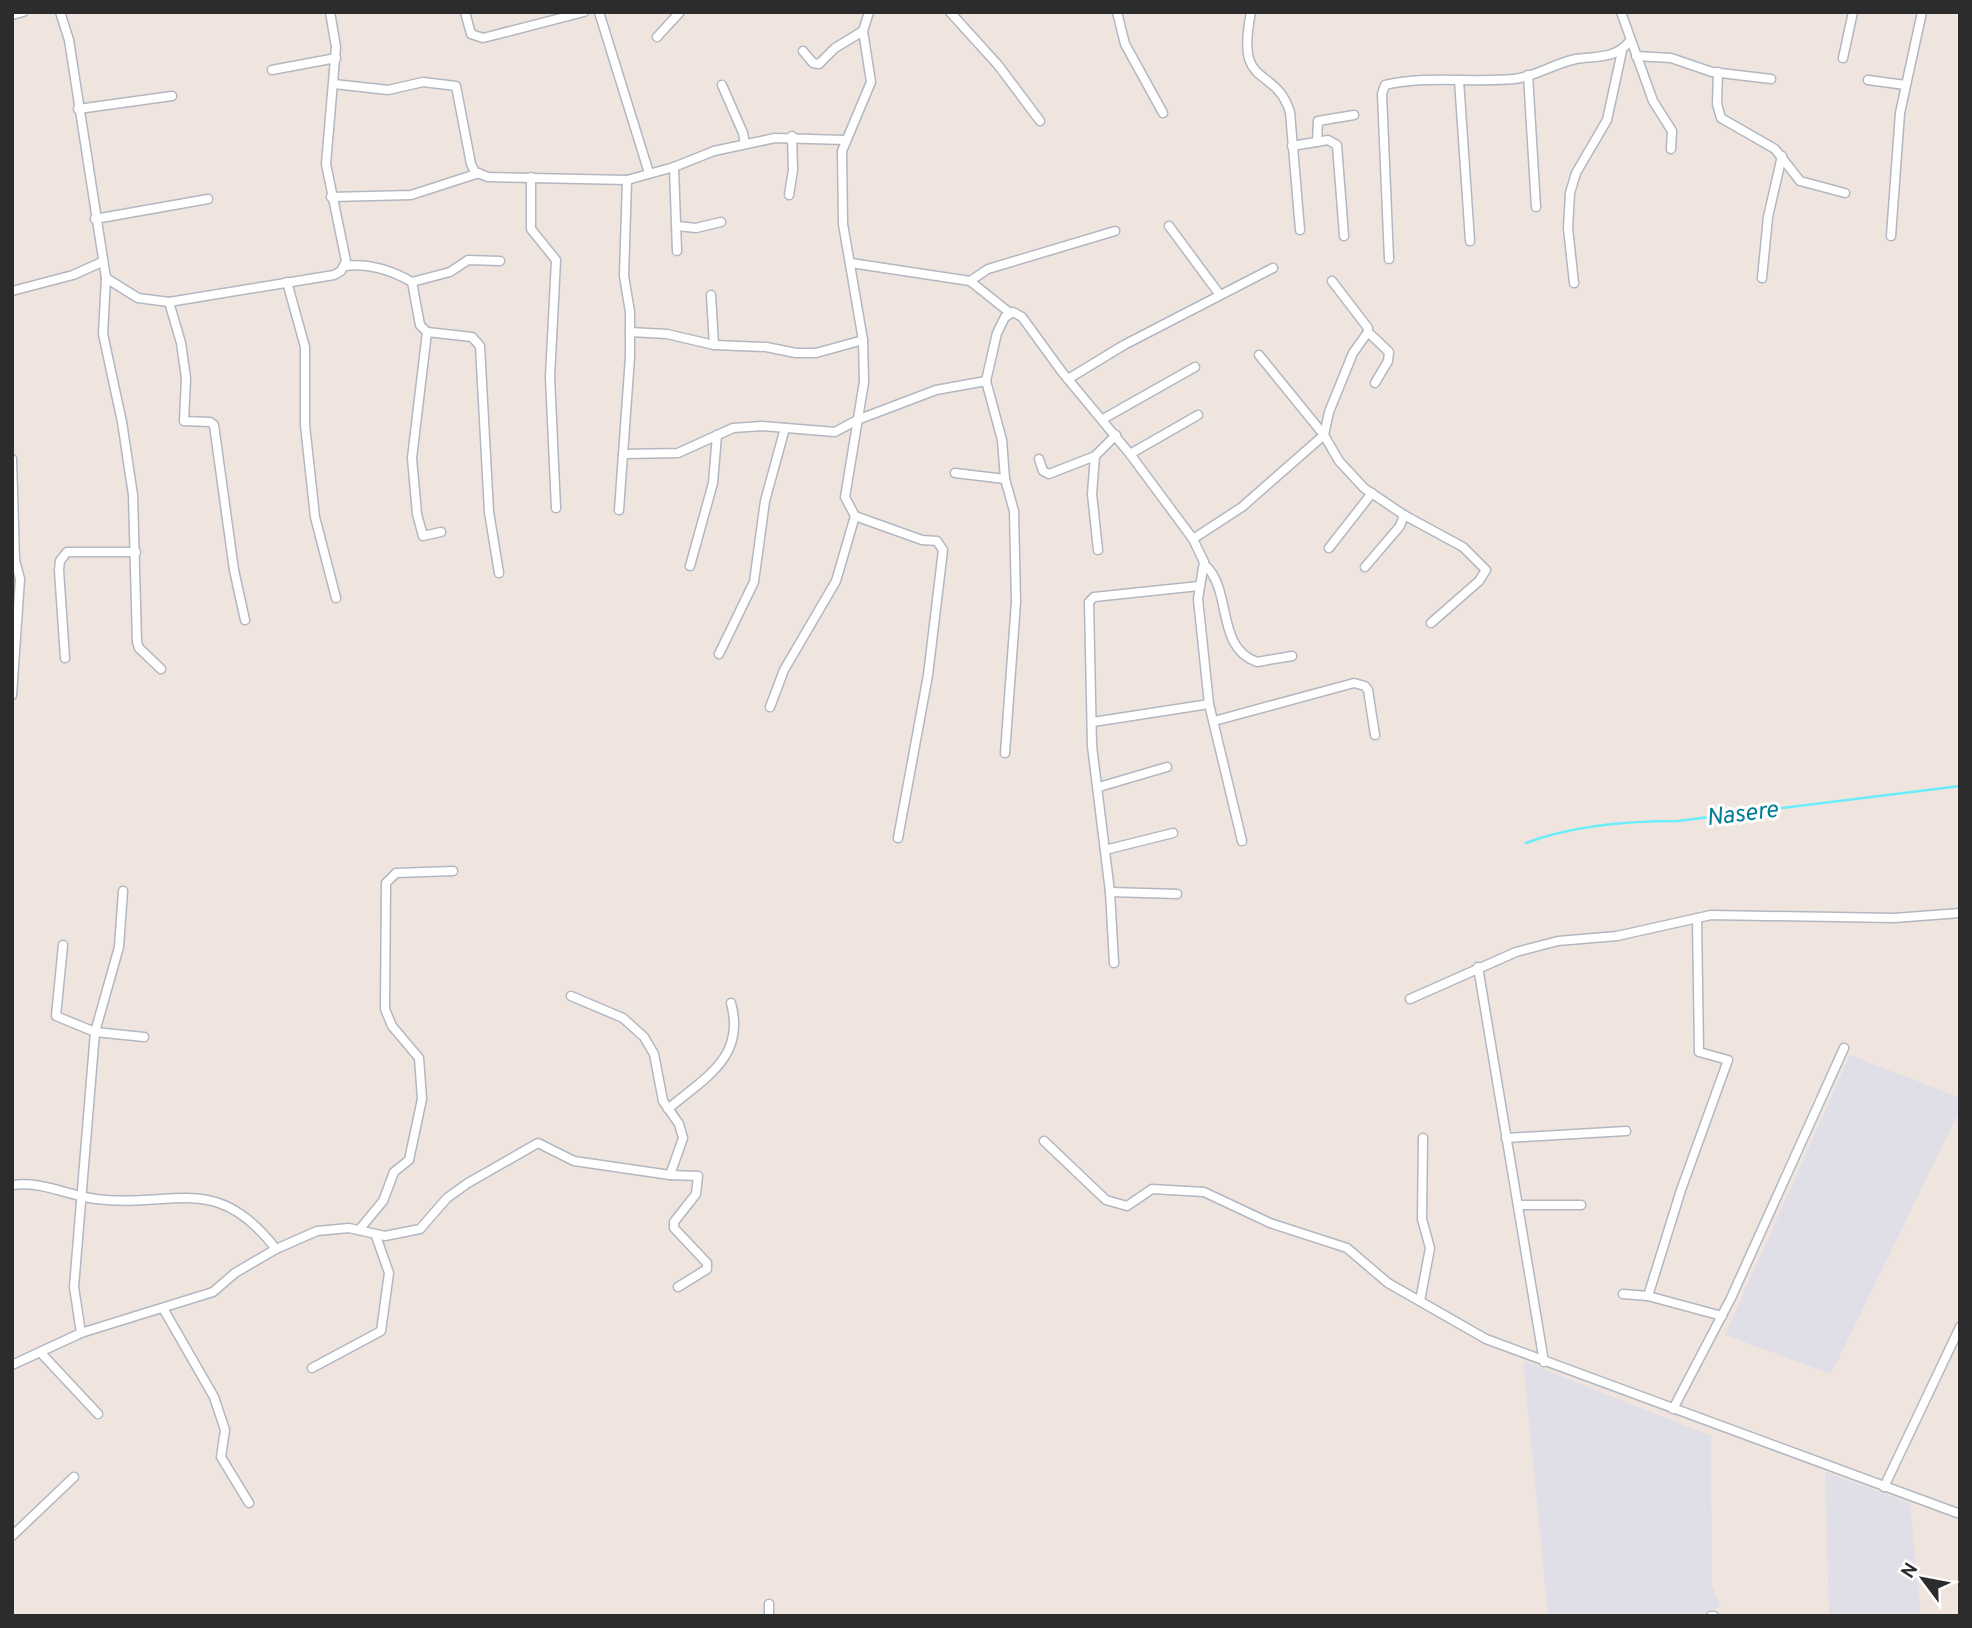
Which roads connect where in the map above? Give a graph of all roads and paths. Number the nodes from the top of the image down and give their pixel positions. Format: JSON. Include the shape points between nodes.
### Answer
{"nodes":[{"id":1,"x":23,"y":12,"type":"edge"},
{"id":2,"x":60,"y":12,"type":"edge"},
{"id":3,"x":330,"y":12,"type":"edge"},
{"id":4,"x":465,"y":12,"type":"edge"},
{"id":5,"x":584,"y":12,"type":"edge"},
{"id":6,"x":599,"y":12,"type":"edge"},
{"id":7,"x":680,"y":12,"type":"edge"},
{"id":8,"x":869,"y":12,"type":"edge"},
{"id":9,"x":950,"y":12,"type":"edge"},
{"id":10,"x":1116,"y":12,"type":"edge"},
{"id":11,"x":1251,"y":12,"type":"edge"},
{"id":12,"x":1621,"y":12,"type":"edge"},
{"id":13,"x":1853,"y":12,"type":"edge"},
{"id":14,"x":1922,"y":12,"type":"edge"},
{"id":15,"x":12,"y":15,"type":"edge"},
{"id":16,"x":863,"y":31,"type":"junction"},
{"id":17,"x":657,"y":37,"type":"dead end"},
{"id":18,"x":1630,"y":41,"type":"junction"},
{"id":19,"x":803,"y":51,"type":"dead end"},
{"id":20,"x":1622,"y":51,"type":"junction"},
{"id":21,"x":1636,"y":55,"type":"junction"},
{"id":22,"x":336,"y":58,"type":"junction"},
{"id":23,"x":1843,"y":58,"type":"dead end"},
{"id":24,"x":272,"y":70,"type":"dead end"},
{"id":25,"x":1718,"y":72,"type":"junction"},
{"id":26,"x":1528,"y":75,"type":"junction"},
{"id":27,"x":1771,"y":79,"type":"dead end"},
{"id":28,"x":1459,"y":80,"type":"junction"},
{"id":29,"x":1868,"y":80,"type":"dead end"},
{"id":30,"x":334,"y":84,"type":"junction"},
{"id":31,"x":722,"y":85,"type":"dead end"},
{"id":32,"x":1905,"y":85,"type":"junction"},
{"id":33,"x":172,"y":96,"type":"dead end"},
{"id":34,"x":78,"y":109,"type":"junction"},
{"id":35,"x":1163,"y":113,"type":"dead end"},
{"id":36,"x":1354,"y":115,"type":"dead end"},
{"id":37,"x":1040,"y":121,"type":"dead end"},
{"id":38,"x":792,"y":136,"type":"junction"},
{"id":39,"x":845,"y":140,"type":"junction"},
{"id":40,"x":1317,"y":142,"type":"junction"},
{"id":41,"x":745,"y":144,"type":"junction"},
{"id":42,"x":1293,"y":146,"type":"junction"},
{"id":43,"x":1671,"y":149,"type":"dead end"},
{"id":44,"x":1782,"y":156,"type":"junction"},
{"id":45,"x":674,"y":167,"type":"junction"},
{"id":46,"x":479,"y":173,"type":"junction"},
{"id":47,"x":649,"y":173,"type":"junction"},
{"id":48,"x":531,"y":177,"type":"junction"},
{"id":49,"x":627,"y":180,"type":"junction"},
{"id":50,"x":1845,"y":193,"type":"dead end"},
{"id":51,"x":789,"y":195,"type":"dead end"},
{"id":52,"x":331,"y":197,"type":"junction"},
{"id":53,"x":208,"y":199,"type":"dead end"},
{"id":54,"x":1536,"y":207,"type":"dead end"},
{"id":55,"x":95,"y":219,"type":"junction"},
{"id":56,"x":721,"y":222,"type":"dead end"},
{"id":57,"x":677,"y":226,"type":"junction"},
{"id":58,"x":1169,"y":226,"type":"dead end"},
{"id":59,"x":1300,"y":230,"type":"dead end"},
{"id":60,"x":1115,"y":231,"type":"dead end"},
{"id":61,"x":1344,"y":236,"type":"dead end"},
{"id":62,"x":1891,"y":236,"type":"dead end"},
{"id":63,"x":1470,"y":241,"type":"dead end"},
{"id":64,"x":677,"y":251,"type":"dead end"},
{"id":65,"x":1389,"y":259,"type":"dead end"},
{"id":66,"x":500,"y":261,"type":"dead end"},
{"id":67,"x":102,"y":262,"type":"junction"},
{"id":68,"x":851,"y":264,"type":"junction"},
{"id":69,"x":344,"y":266,"type":"junction"},
{"id":70,"x":1273,"y":268,"type":"dead end"},
{"id":71,"x":106,"y":278,"type":"junction"},
{"id":72,"x":1762,"y":278,"type":"dead end"},
{"id":73,"x":970,"y":281,"type":"junction"},
{"id":74,"x":1332,"y":281,"type":"dead end"},
{"id":75,"x":287,"y":282,"type":"junction"},
{"id":76,"x":412,"y":282,"type":"junction"},
{"id":77,"x":1574,"y":283,"type":"dead end"},
{"id":78,"x":12,"y":290,"type":"edge"},
{"id":79,"x":711,"y":295,"type":"dead end"},
{"id":80,"x":1220,"y":295,"type":"junction"},
{"id":81,"x":169,"y":302,"type":"junction"},
{"id":82,"x":1010,"y":313,"type":"junction"},
{"id":83,"x":427,"y":332,"type":"junction"},
{"id":84,"x":630,"y":332,"type":"junction"},
{"id":85,"x":1368,"y":332,"type":"junction"},
{"id":86,"x":863,"y":340,"type":"junction"},
{"id":87,"x":714,"y":345,"type":"junction"},
{"id":88,"x":1259,"y":355,"type":"dead end"},
{"id":89,"x":1195,"y":367,"type":"dead end"},
{"id":90,"x":1068,"y":379,"type":"junction"},
{"id":91,"x":986,"y":381,"type":"junction"},
{"id":92,"x":1375,"y":383,"type":"dead end"},
{"id":93,"x":1198,"y":415,"type":"dead end"},
{"id":94,"x":1103,"y":419,"type":"junction"},
{"id":95,"x":857,"y":420,"type":"junction"},
{"id":96,"x":785,"y":428,"type":"junction"},
{"id":97,"x":717,"y":435,"type":"junction"},
{"id":98,"x":1116,"y":435,"type":"junction"},
{"id":99,"x":1324,"y":435,"type":"junction"},
{"id":100,"x":623,"y":454,"type":"junction"},
{"id":101,"x":1130,"y":454,"type":"junction"},
{"id":102,"x":1095,"y":456,"type":"junction"},
{"id":103,"x":12,"y":459,"type":"edge"},
{"id":104,"x":1039,"y":459,"type":"dead end"},
{"id":105,"x":955,"y":472,"type":"dead end"},
{"id":106,"x":1005,"y":479,"type":"junction"},
{"id":107,"x":1371,"y":493,"type":"junction"},
{"id":108,"x":556,"y":508,"type":"dead end"},
{"id":109,"x":619,"y":510,"type":"dead end"},
{"id":110,"x":1405,"y":515,"type":"junction"},
{"id":111,"x":855,"y":516,"type":"junction"},
{"id":112,"x":441,"y":532,"type":"dead end"},
{"id":113,"x":1193,"y":538,"type":"junction"},
{"id":114,"x":1329,"y":548,"type":"dead end"},
{"id":115,"x":1098,"y":550,"type":"dead end"},
{"id":116,"x":136,"y":552,"type":"junction"},
{"id":117,"x":1205,"y":565,"type":"junction"},
{"id":118,"x":690,"y":566,"type":"dead end"},
{"id":119,"x":1365,"y":568,"type":"dead end"},
{"id":120,"x":499,"y":573,"type":"dead end"},
{"id":121,"x":1199,"y":586,"type":"junction"},
{"id":122,"x":336,"y":597,"type":"dead end"},
{"id":123,"x":245,"y":620,"type":"dead end"},
{"id":124,"x":1431,"y":622,"type":"dead end"},
{"id":125,"x":719,"y":654,"type":"dead end"},
{"id":126,"x":1292,"y":656,"type":"dead end"},
{"id":127,"x":65,"y":658,"type":"dead end"},
{"id":128,"x":161,"y":669,"type":"dead end"},
{"id":129,"x":12,"y":695,"type":"edge"},
{"id":130,"x":1209,"y":704,"type":"junction"},
{"id":131,"x":770,"y":707,"type":"dead end"},
{"id":132,"x":1214,"y":721,"type":"junction"},
{"id":133,"x":1093,"y":722,"type":"junction"},
{"id":134,"x":1375,"y":735,"type":"dead end"},
{"id":135,"x":1005,"y":754,"type":"dead end"},
{"id":136,"x":1167,"y":767,"type":"dead end"},
{"id":137,"x":1099,"y":787,"type":"junction"},
{"id":138,"x":1173,"y":833,"type":"dead end"},
{"id":139,"x":898,"y":838,"type":"dead end"},
{"id":140,"x":1242,"y":841,"type":"dead end"},
{"id":141,"x":1105,"y":850,"type":"junction"},
{"id":142,"x":453,"y":871,"type":"dead end"},
{"id":143,"x":122,"y":891,"type":"dead end"},
{"id":144,"x":1110,"y":892,"type":"junction"},
{"id":145,"x":1177,"y":894,"type":"dead end"},
{"id":146,"x":1960,"y":913,"type":"edge"},
{"id":147,"x":1697,"y":918,"type":"junction"},
{"id":148,"x":63,"y":945,"type":"dead end"},
{"id":149,"x":1114,"y":963,"type":"dead end"},
{"id":150,"x":1478,"y":967,"type":"junction"},
{"id":151,"x":571,"y":996,"type":"dead end"},
{"id":152,"x":1410,"y":999,"type":"dead end"},
{"id":153,"x":731,"y":1003,"type":"dead end"},
{"id":154,"x":95,"y":1032,"type":"junction"},
{"id":155,"x":144,"y":1037,"type":"dead end"},
{"id":156,"x":1844,"y":1048,"type":"dead end"},
{"id":157,"x":668,"y":1109,"type":"junction"},
{"id":158,"x":1626,"y":1132,"type":"dead end"},
{"id":159,"x":1423,"y":1138,"type":"dead end"},
{"id":160,"x":1506,"y":1138,"type":"junction"},
{"id":161,"x":1044,"y":1141,"type":"dead end"},
{"id":162,"x":670,"y":1175,"type":"junction"},
{"id":163,"x":12,"y":1185,"type":"edge"},
{"id":164,"x":83,"y":1195,"type":"junction"},
{"id":165,"x":1518,"y":1205,"type":"junction"},
{"id":166,"x":1581,"y":1205,"type":"dead end"},
{"id":167,"x":359,"y":1230,"type":"junction"},
{"id":168,"x":376,"y":1236,"type":"junction"},
{"id":169,"x":276,"y":1249,"type":"junction"},
{"id":170,"x":678,"y":1287,"type":"dead end"},
{"id":171,"x":1623,"y":1294,"type":"dead end"},
{"id":172,"x":1648,"y":1296,"type":"junction"},
{"id":173,"x":1420,"y":1301,"type":"junction"},
{"id":174,"x":164,"y":1310,"type":"junction"},
{"id":175,"x":1722,"y":1316,"type":"junction"},
{"id":176,"x":1960,"y":1327,"type":"edge"},
{"id":177,"x":81,"y":1333,"type":"junction"},
{"id":178,"x":41,"y":1353,"type":"junction"},
{"id":179,"x":1544,"y":1362,"type":"junction"},
{"id":180,"x":12,"y":1365,"type":"edge"},
{"id":181,"x":312,"y":1368,"type":"dead end"},
{"id":182,"x":1673,"y":1409,"type":"junction"},
{"id":183,"x":99,"y":1414,"type":"dead end"},
{"id":184,"x":74,"y":1477,"type":"dead end"},
{"id":185,"x":1884,"y":1487,"type":"junction"},
{"id":186,"x":249,"y":1503,"type":"dead end"},
{"id":187,"x":1960,"y":1514,"type":"edge"},
{"id":188,"x":12,"y":1536,"type":"edge"},
{"id":189,"x":768,"y":1604,"type":"dead end"},
{"id":190,"x":769,"y":1616,"type":"edge"}],
"edges":[{"from":1,"to":15,"type":"street"},
{"from":2,"to":34,"type":"street","via":[[69,40]]},
{"from":3,"to":22,"type":"street"},
{"from":4,"to":5,"type":"street","via":[[471,34],[484,37]]},
{"from":6,"to":47,"type":"street"},
{"from":7,"to":17,"type":"street"},
{"from":8,"to":16,"type":"street"},
{"from":9,"to":37,"type":"street"},
{"from":10,"to":35,"type":"street","via":[[1125,44]]},
{"from":11,"to":42,"type":"street","via":[[1246,39],[1249,64],[1286,100]]},
{"from":12,"to":18,"type":"street"},
{"from":13,"to":23,"type":"street"},
{"from":14,"to":32,"type":"street"},
{"from":16,"to":19,"type":"street","via":[[819,64]]},
{"from":16,"to":39,"type":"street","via":[[871,82]]},
{"from":18,"to":20,"type":"street"},
{"from":18,"to":21,"type":"street"},
{"from":20,"to":26,"type":"street"},
{"from":20,"to":77,"type":"street","via":[[1606,120],[1570,193],[1568,228]]},
{"from":21,"to":25,"type":"street","via":[[1671,58]]},
{"from":21,"to":43,"type":"street","via":[[1653,101],[1672,131]]},
{"from":22,"to":24,"type":"street"},
{"from":22,"to":30,"type":"street"},
{"from":25,"to":27,"type":"street"},
{"from":25,"to":44,"type":"street","via":[[1720,116]]},
{"from":26,"to":28,"type":"street"},
{"from":26,"to":54,"type":"street"},
{"from":28,"to":63,"type":"street"},
{"from":28,"to":65,"type":"street","via":[[1393,83],[1383,88]]},
{"from":29,"to":32,"type":"street"},
{"from":30,"to":46,"type":"street","via":[[388,90],[422,82],[456,86],[471,164]]},
{"from":30,"to":52,"type":"street","via":[[326,164]]},
{"from":31,"to":41,"type":"street"},
{"from":32,"to":62,"type":"street"},
{"from":33,"to":34,"type":"street"},
{"from":34,"to":55,"type":"street"},
{"from":36,"to":40,"type":"street","via":[[1318,121]]},
{"from":38,"to":39,"type":"street"},
{"from":38,"to":41,"type":"street"},
{"from":38,"to":51,"type":"street"},
{"from":39,"to":68,"type":"street","via":[[843,212]]},
{"from":40,"to":42,"type":"street"},
{"from":40,"to":61,"type":"street","via":[[1332,140],[1337,145]]},
{"from":41,"to":45,"type":"street"},
{"from":42,"to":59,"type":"street"},
{"from":44,"to":50,"type":"street","via":[[1800,181]]},
{"from":44,"to":72,"type":"street","via":[[1768,217]]},
{"from":45,"to":47,"type":"street"},
{"from":45,"to":57,"type":"street"},
{"from":46,"to":48,"type":"street"},
{"from":46,"to":52,"type":"street","via":[[411,195]]},
{"from":47,"to":49,"type":"street"},
{"from":48,"to":49,"type":"street"},
{"from":48,"to":108,"type":"street","via":[[531,229],[556,260],[550,377]]},
{"from":49,"to":84,"type":"street","via":[[624,276]]},
{"from":52,"to":69,"type":"street"},
{"from":53,"to":55,"type":"street"},
{"from":55,"to":67,"type":"street"},
{"from":56,"to":57,"type":"street","via":[[696,228]]},
{"from":57,"to":64,"type":"street"},
{"from":58,"to":80,"type":"street"},
{"from":60,"to":73,"type":"street","via":[[988,269]]},
{"from":66,"to":76,"type":"street","via":[[468,260],[450,272]]},
{"from":67,"to":71,"type":"street"},
{"from":67,"to":78,"type":"street","via":[[73,275]]},
{"from":68,"to":73,"type":"street"},
{"from":68,"to":86,"type":"street"},
{"from":69,"to":75,"type":"street","via":[[334,275]]},
{"from":69,"to":76,"type":"street","via":[[360,264]]},
{"from":70,"to":80,"type":"street"},
{"from":71,"to":81,"type":"street","via":[[138,299]]},
{"from":71,"to":116,"type":"street","via":[[103,334],[134,495]]},
{"from":73,"to":82,"type":"street"},
{"from":74,"to":85,"type":"street"},
{"from":75,"to":81,"type":"street"},
{"from":75,"to":122,"type":"street","via":[[304,347],[305,425],[315,517]]},
{"from":76,"to":83,"type":"street","via":[[420,325]]},
{"from":79,"to":87,"type":"street"},
{"from":80,"to":90,"type":"street"},
{"from":81,"to":123,"type":"street","via":[[186,378],[184,421],[214,425]]},
{"from":82,"to":90,"type":"street","via":[[1022,317]]},
{"from":82,"to":91,"type":"street","via":[[998,333]]},
{"from":83,"to":112,"type":"street","via":[[412,458],[419,531],[428,537]]},
{"from":83,"to":120,"type":"street","via":[[472,337],[480,346],[489,512]]},
{"from":84,"to":87,"type":"street","via":[[667,334]]},
{"from":84,"to":100,"type":"street"},
{"from":85,"to":92,"type":"street","via":[[1389,352]]},
{"from":85,"to":99,"type":"street","via":[[1353,354]]},
{"from":86,"to":87,"type":"street","via":[[816,353]]},
{"from":86,"to":95,"type":"street","via":[[864,382]]},
{"from":88,"to":99,"type":"street"},
{"from":89,"to":94,"type":"street"},
{"from":90,"to":94,"type":"street"},
{"from":91,"to":95,"type":"street","via":[[936,390]]},
{"from":91,"to":106,"type":"street","via":[[1002,440]]},
{"from":93,"to":101,"type":"street"},
{"from":94,"to":98,"type":"street"},
{"from":95,"to":96,"type":"street","via":[[835,432]]},
{"from":95,"to":111,"type":"street","via":[[845,497]]},
{"from":96,"to":97,"type":"street","via":[[733,428]]},
{"from":96,"to":125,"type":"street","via":[[765,501],[754,582]]},
{"from":97,"to":100,"type":"street","via":[[678,453]]},
{"from":97,"to":118,"type":"street","via":[[711,494]]},
{"from":98,"to":101,"type":"street"},
{"from":98,"to":102,"type":"street"},
{"from":99,"to":107,"type":"street","via":[[1339,461]]},
{"from":99,"to":113,"type":"street","via":[[1242,507]]},
{"from":100,"to":109,"type":"street"},
{"from":101,"to":113,"type":"street"},
{"from":102,"to":104,"type":"street","via":[[1046,474]]},
{"from":102,"to":115,"type":"street","via":[[1092,494]]},
{"from":103,"to":129,"type":"street","via":[[15,560],[20,579]]},
{"from":105,"to":106,"type":"street"},
{"from":106,"to":135,"type":"street","via":[[1014,511],[1016,602]]},
{"from":107,"to":110,"type":"street"},
{"from":107,"to":114,"type":"street"},
{"from":110,"to":119,"type":"street"},
{"from":110,"to":124,"type":"street","via":[[1463,547],[1486,570]]},
{"from":111,"to":131,"type":"street","via":[[836,581],[784,670]]},
{"from":111,"to":139,"type":"street","via":[[943,546],[928,675]]},
{"from":113,"to":117,"type":"street"},
{"from":116,"to":127,"type":"street","via":[[67,552],[62,556]]},
{"from":116,"to":128,"type":"street","via":[[137,642]]},
{"from":117,"to":121,"type":"street"},
{"from":117,"to":126,"type":"street","via":[[1217,579],[1226,622],[1244,655],[1257,662]]},
{"from":121,"to":130,"type":"street"},
{"from":121,"to":133,"type":"street","via":[[1090,599]]},
{"from":130,"to":132,"type":"street"},
{"from":130,"to":133,"type":"street"},
{"from":132,"to":134,"type":"street","via":[[1354,683],[1368,690]]},
{"from":132,"to":140,"type":"street"},
{"from":133,"to":137,"type":"street"},
{"from":136,"to":137,"type":"street"},
{"from":137,"to":141,"type":"street"},
{"from":138,"to":141,"type":"street"},
{"from":141,"to":144,"type":"street"},
{"from":142,"to":167,"type":"street","via":[[396,873],[386,883],[385,1009],[392,1026],[419,1058],[422,1099],[409,1160],[394,1172],[383,1201]]},
{"from":143,"to":154,"type":"street","via":[[119,947]]},
{"from":144,"to":145,"type":"street"},
{"from":144,"to":149,"type":"street"},
{"from":146,"to":147,"type":"street","via":[[1894,918]]},
{"from":147,"to":150,"type":"street","via":[[1617,936],[1558,942]]},
{"from":147,"to":172,"type":"street","via":[[1699,1052],[1728,1060]]},
{"from":148,"to":154,"type":"street","via":[[56,1016]]},
{"from":150,"to":152,"type":"street"},
{"from":150,"to":160,"type":"street"},
{"from":151,"to":157,"type":"street","via":[[623,1018],[644,1037],[654,1054]]},
{"from":153,"to":157,"type":"street","via":[[735,1029],[722,1064]]},
{"from":154,"to":155,"type":"street"},
{"from":154,"to":164,"type":"street"},
{"from":156,"to":175,"type":"street"},
{"from":157,"to":162,"type":"street","via":[[683,1138]]},
{"from":158,"to":160,"type":"street"},
{"from":159,"to":173,"type":"street","via":[[1422,1219],[1430,1248]]},
{"from":160,"to":165,"type":"street"},
{"from":161,"to":173,"type":"street","via":[[1106,1200],[1127,1206],[1152,1189],[1204,1192],[1270,1223],[1347,1248],[1388,1283]]},
{"from":162,"to":168,"type":"street","via":[[565,1158],[538,1143],[468,1182],[420,1229]]},
{"from":162,"to":170,"type":"street","via":[[698,1175],[696,1194],[674,1228],[707,1264],[705,1273]]},
{"from":163,"to":164,"type":"street","via":[[48,1185]]},
{"from":164,"to":169,"type":"street","via":[[213,1201],[249,1222]]},
{"from":164,"to":177,"type":"street","via":[[74,1287]]},
{"from":165,"to":166,"type":"street"},
{"from":165,"to":179,"type":"street"},
{"from":167,"to":168,"type":"street"},
{"from":167,"to":169,"type":"street","via":[[331,1227]]},
{"from":168,"to":181,"type":"street","via":[[389,1273],[383,1326],[379,1333]]},
{"from":169,"to":174,"type":"street","via":[[235,1273],[213,1293]]},
{"from":171,"to":172,"type":"street"},
{"from":172,"to":175,"type":"street"},
{"from":173,"to":179,"type":"street","via":[[1486,1339]]},
{"from":174,"to":177,"type":"street"},
{"from":174,"to":186,"type":"street","via":[[218,1407],[225,1430],[221,1457]]},
{"from":175,"to":182,"type":"street"},
{"from":176,"to":185,"type":"street"},
{"from":177,"to":178,"type":"street"},
{"from":178,"to":180,"type":"street"},
{"from":178,"to":183,"type":"street"},
{"from":179,"to":182,"type":"street"},
{"from":182,"to":185,"type":"street"},
{"from":184,"to":188,"type":"street"},
{"from":185,"to":187,"type":"street"},
{"from":189,"to":190,"type":"street"}]}
